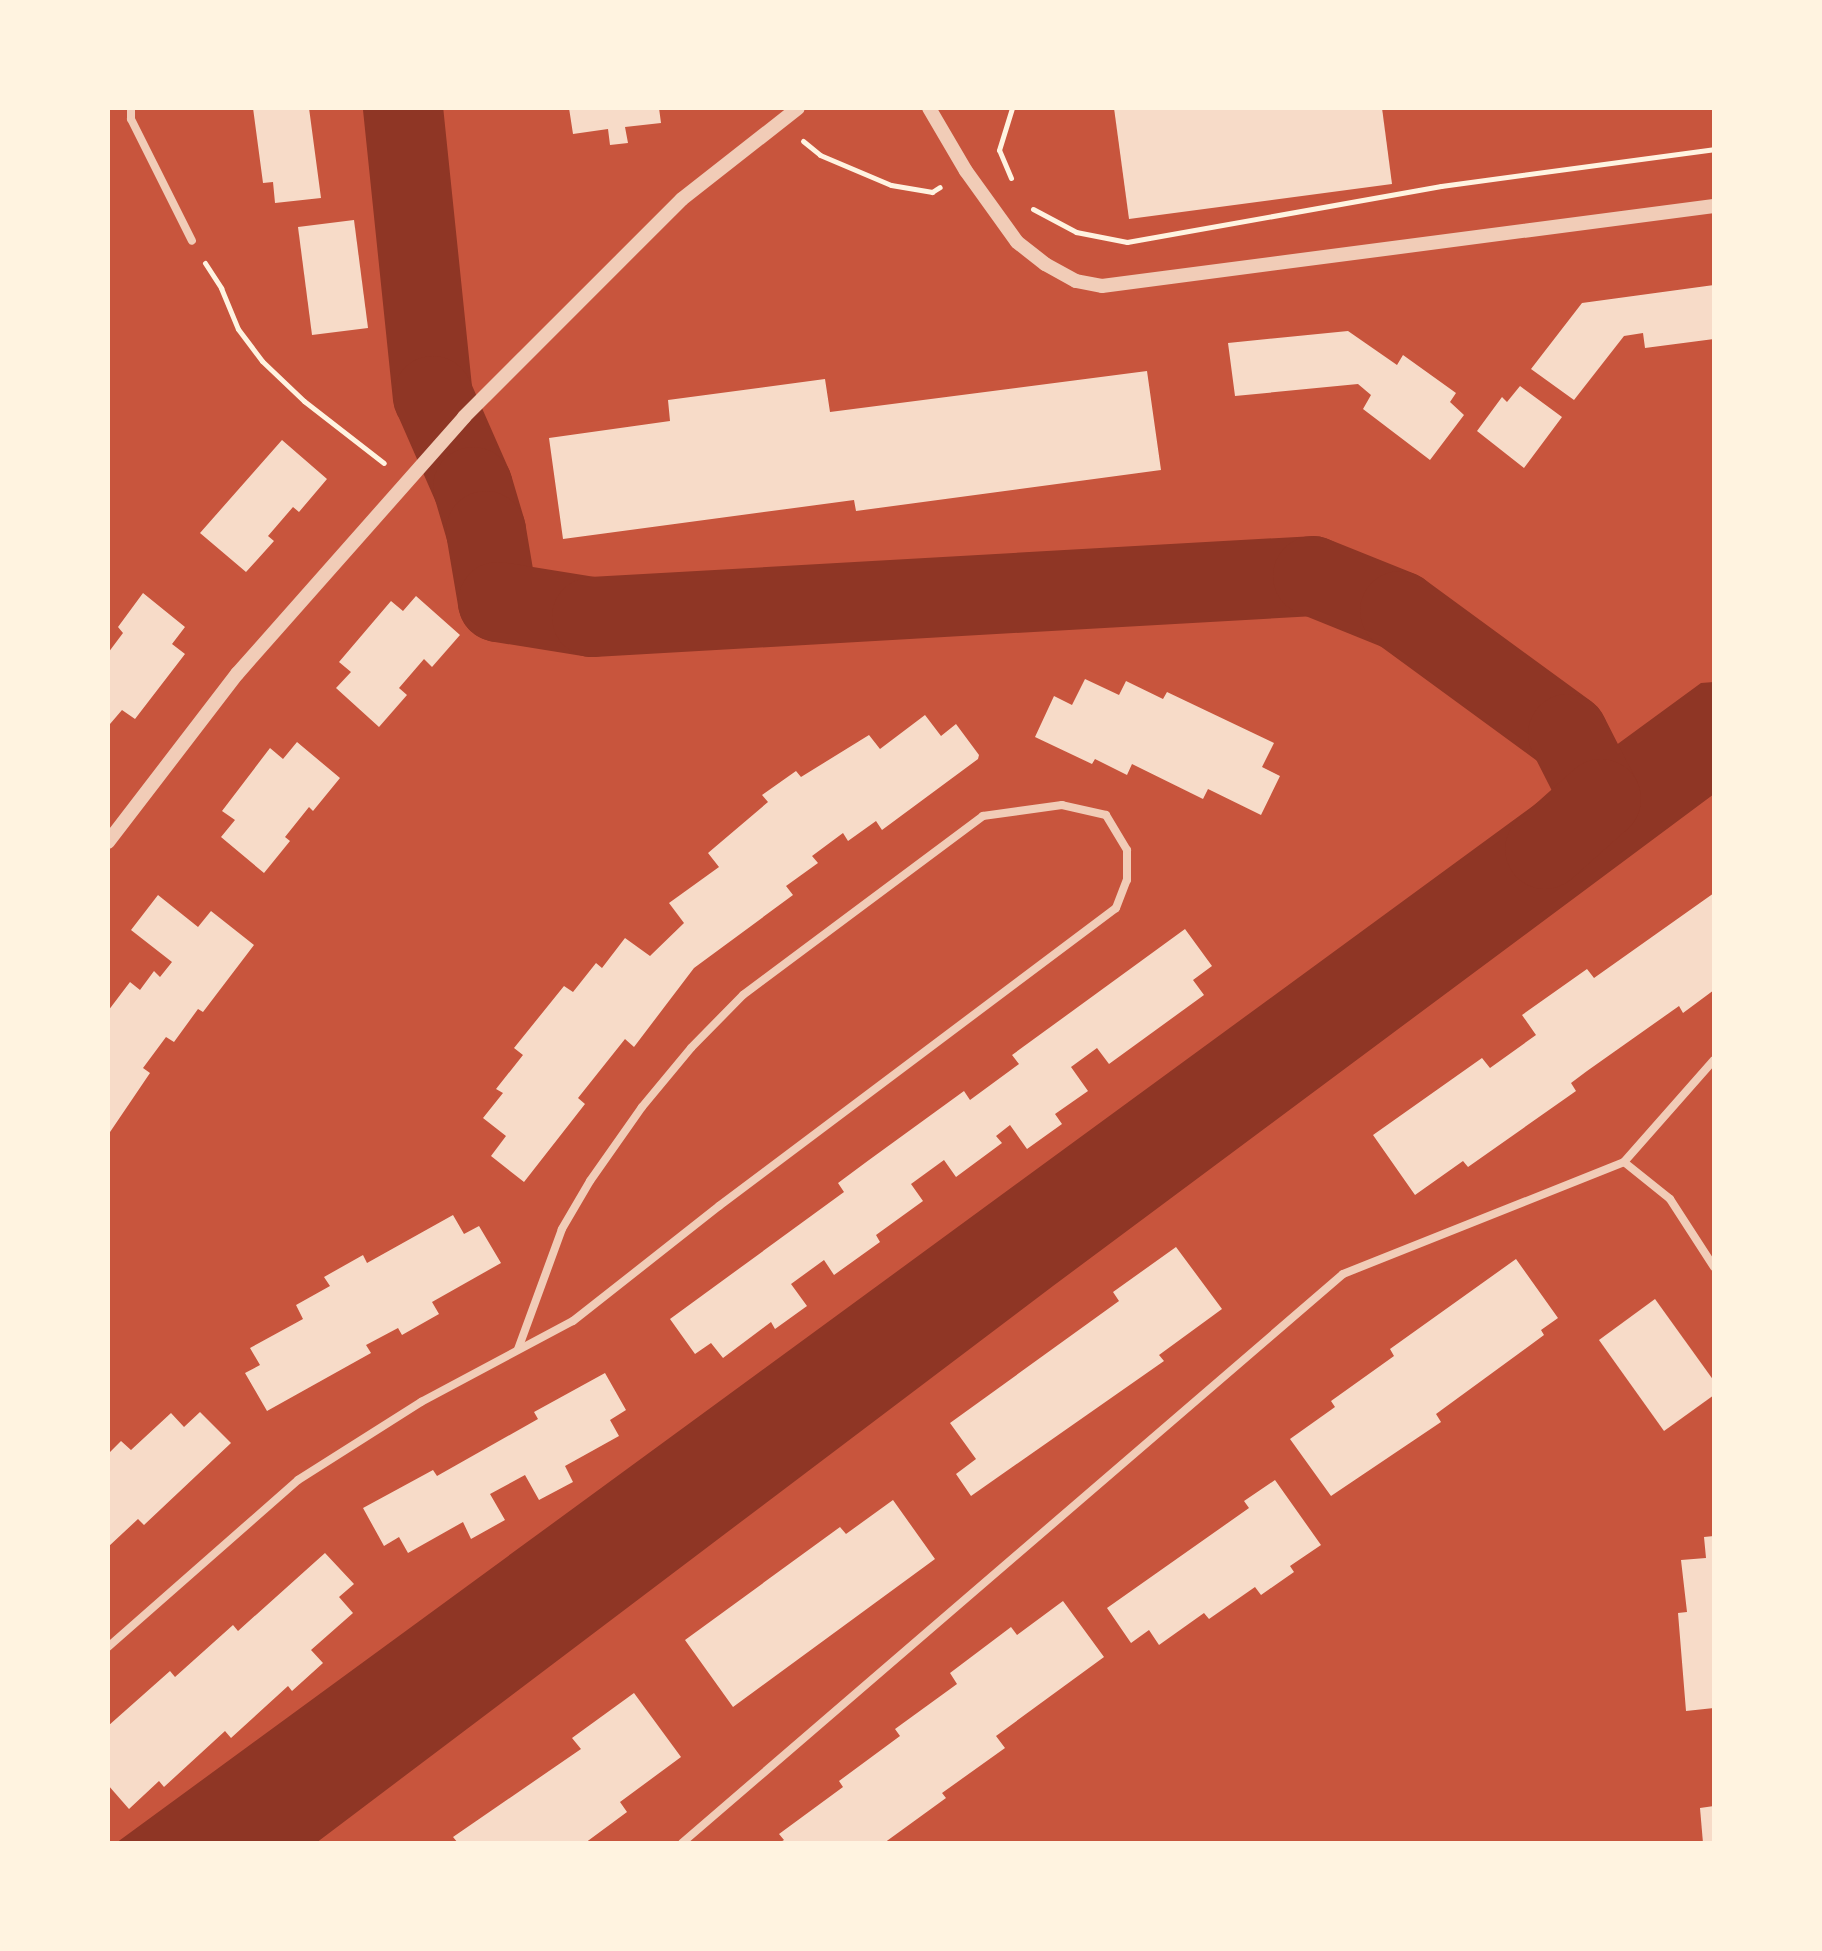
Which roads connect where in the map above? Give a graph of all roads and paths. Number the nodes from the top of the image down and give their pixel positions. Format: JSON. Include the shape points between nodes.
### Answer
{"nodes":[{"id":1,"x":131,"y":108,"type":"edge"},
{"id":2,"x":798,"y":108,"type":"edge"},
{"id":3,"x":929,"y":108,"type":"edge"},
{"id":4,"x":1012,"y":108,"type":"edge"},
{"id":5,"x":780,"y":122,"type":"junction"},
{"id":6,"x":1714,"y":149,"type":"edge"},
{"id":7,"x":999,"y":150,"type":"junction"},
{"id":8,"x":966,"y":171,"type":"junction"},
{"id":9,"x":1012,"y":180,"type":"dead end"},
{"id":10,"x":1027,"y":202,"type":"dead end"},
{"id":11,"x":1714,"y":206,"type":"edge"},
{"id":12,"x":192,"y":241,"type":"joint"},
{"id":13,"x":407,"y":482,"type":"junction"},
{"id":14,"x":108,"y":842,"type":"edge"},
{"id":15,"x":1714,"y":1060,"type":"edge"},
{"id":16,"x":1624,"y":1162,"type":"junction"},
{"id":17,"x":1714,"y":1267,"type":"edge"},
{"id":18,"x":518,"y":1349,"type":"junction"},
{"id":19,"x":108,"y":1647,"type":"edge"},
{"id":20,"x":682,"y":1843,"type":"edge"}],
"edges":[{"from":1,"to":12,"type":"street","via":[[131,119]]},
{"from":2,"to":5,"type":"street"},
{"from":3,"to":8,"type":"street"},
{"from":4,"to":7,"type":"path"},
{"from":5,"to":8,"type":"path","via":[[820,155],[891,185],[932,192]]},
{"from":5,"to":13,"type":"street","via":[[682,199],[464,417]]},
{"from":6,"to":10,"type":"path","via":[[1441,186],[1127,242],[1076,232],[1035,212]]},
{"from":7,"to":8,"type":"path"},
{"from":7,"to":9,"type":"path"},
{"from":8,"to":11,"type":"street","via":[[1017,242],[1076,281],[1102,286]]},
{"from":12,"to":13,"type":"path","via":[[238,329],[262,361]]},
{"from":13,"to":14,"type":"street","via":[[237,674]]},
{"from":15,"to":16,"type":"street"},
{"from":16,"to":17,"type":"street","via":[[1670,1199]]},
{"from":16,"to":20,"type":"street","via":[[1343,1274]]},
{"from":18,"to":18,"type":"street","via":[[573,1321],[1116,908],[1127,880],[1127,850],[1106,815],[1062,805],[983,816],[743,995],[662,1083],[590,1181],[562,1229]]},
{"from":18,"to":19,"type":"street","via":[[421,1402],[298,1480]]}]}
